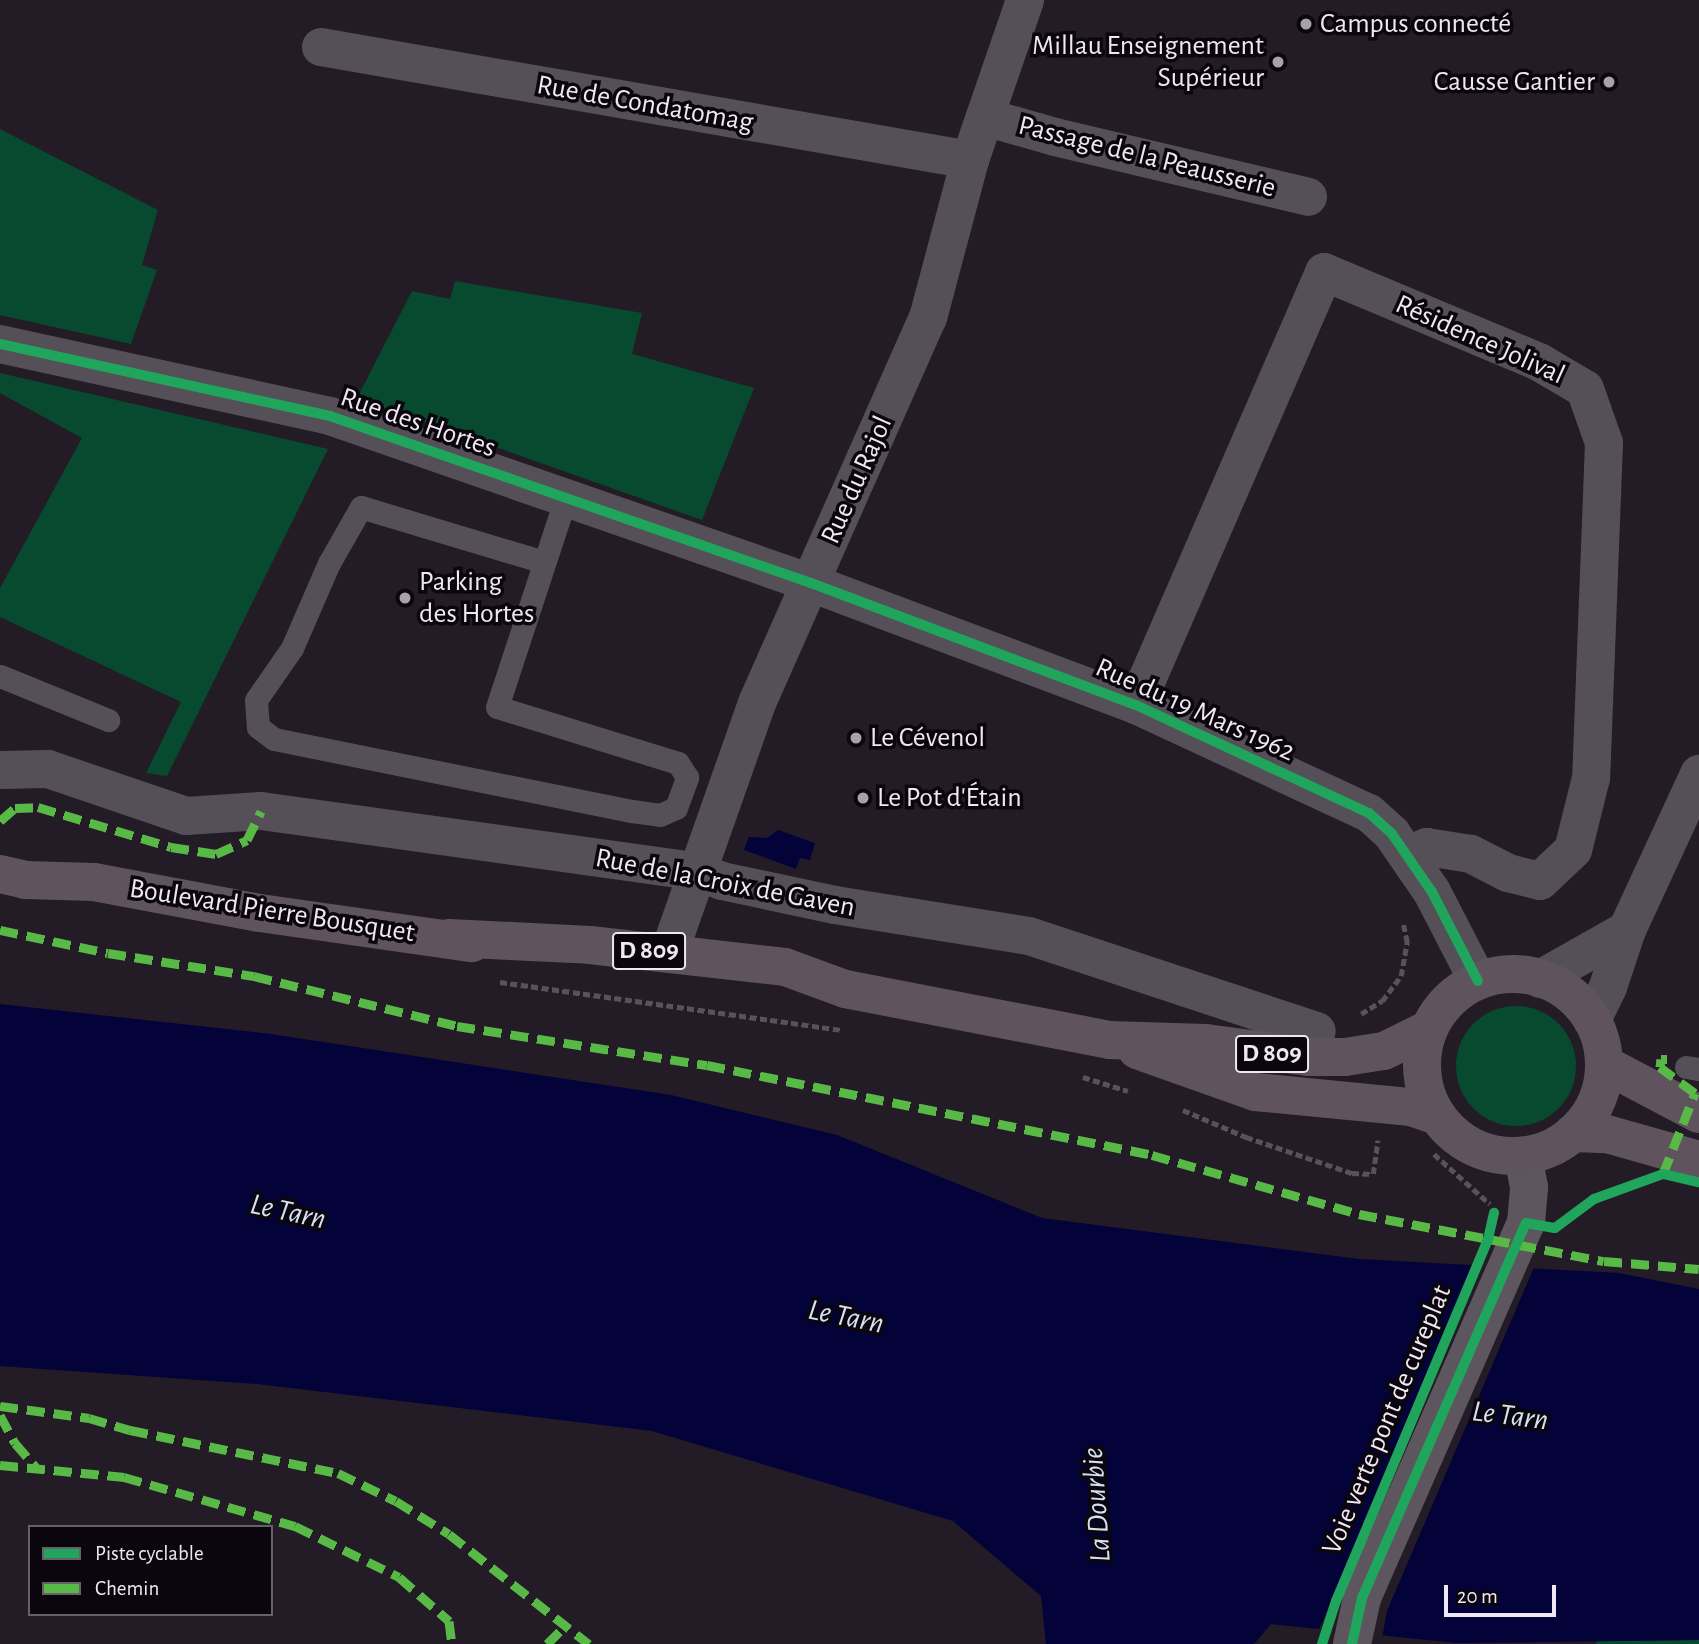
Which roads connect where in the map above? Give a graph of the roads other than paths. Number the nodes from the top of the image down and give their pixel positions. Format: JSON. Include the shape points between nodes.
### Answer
{"nodes":[{"id":1,"x":1025,"y":0,"type":"edge"},
{"id":2,"x":321,"y":47,"type":"dead end"},
{"id":3,"x":985,"y":117,"type":"junction"},
{"id":4,"x":970,"y":160,"type":"junction"},
{"id":5,"x":1308,"y":197,"type":"dead end"},
{"id":6,"x":0,"y":344,"type":"edge"},
{"id":7,"x":566,"y":497,"type":"junction"},
{"id":8,"x":544,"y":562,"type":"junction"},
{"id":9,"x":811,"y":583,"type":"junction"},
{"id":10,"x":0,"y":677,"type":"edge"},
{"id":11,"x":1136,"y":705,"type":"junction"},
{"id":12,"x":108,"y":720,"type":"dead end"},
{"id":13,"x":0,"y":770,"type":"edge"},
{"id":14,"x":1699,"y":774,"type":"edge"},
{"id":15,"x":0,"y":847,"type":"edge"},
{"id":16,"x":1408,"y":855,"type":"junction"},
{"id":17,"x":696,"y":871,"type":"junction"},
{"id":18,"x":0,"y":873,"type":"edge"},
{"id":19,"x":94,"y":882,"type":"junction"},
{"id":20,"x":1627,"y":930,"type":"junction"},
{"id":21,"x":449,"y":938,"type":"junction"},
{"id":22,"x":669,"y":953,"type":"junction"},
{"id":23,"x":1540,"y":979,"type":"junction"},
{"id":24,"x":1478,"y":981,"type":"junction"},
{"id":25,"x":845,"y":989,"type":"junction"},
{"id":26,"x":1592,"y":1020,"type":"junction"},
{"id":27,"x":1429,"y":1029,"type":"junction"},
{"id":28,"x":1317,"y":1031,"type":"road end"},
{"id":29,"x":1110,"y":1040,"type":"junction"},
{"id":30,"x":1604,"y":1064,"type":"junction"},
{"id":31,"x":1699,"y":1114,"type":"edge"},
{"id":32,"x":1437,"y":1116,"type":"junction"},
{"id":33,"x":1573,"y":1132,"type":"junction"},
{"id":34,"x":1523,"y":1156,"type":"junction"},
{"id":35,"x":1699,"y":1160,"type":"edge"},
{"id":36,"x":1352,"y":1644,"type":"edge"}],
"edges":[{"from":1,"to":3,"type":"street","name":"Rue du Rajol"},
{"from":2,"to":4,"type":"street","name":"Rue de Condatomag"},
{"from":3,"to":4,"type":"street","name":"Rue du Rajol"},
{"from":3,"to":5,"type":"street","name":"Passage de la Peausserie"},
{"from":4,"to":9,"type":"street","name":"Rue du Rajol","via":[[928,318]]},
{"from":6,"to":7,"type":"street","name":"Rue des Hortes","via":[[330,416]]},
{"from":7,"to":8,"type":"lane"},
{"from":7,"to":9,"type":"street","name":"Rue des Hortes"},
{"from":8,"to":8,"type":"lane","via":[[497,707],[678,763],[687,777],[676,808],[660,815],[632,811],[274,739],[258,727],[256,700],[292,648],[361,507]]},
{"from":9,"to":11,"type":"street","name":"Rue du 19 Mars 1962"},
{"from":9,"to":17,"type":"street","name":"Rue du Rajol","via":[[757,704]]},
{"from":10,"to":12,"type":"lane"},
{"from":11,"to":16,"type":"street","name":"Rue du 19 Mars 1962","via":[[1369,813]]},
{"from":11,"to":16,"type":"street","name":"Résidence Jolival","via":[[1324,272],[1539,362],[1585,389],[1604,443],[1591,778],[1573,850],[1540,881],[1508,873],[1471,854],[1427,847]]},
{"from":13,"to":17,"type":"street","name":"Rue de la Croix de Gaven","via":[[48,769],[186,816],[261,811]]},
{"from":14,"to":20,"type":"street"},
{"from":15,"to":19,"type":"main road","name":"Boulevard Pierre Bousquet","number":"D 809","via":[[32,855]]},
{"from":16,"to":24,"type":"street","name":"Rue du 19 Mars 1962"},
{"from":17,"to":22,"type":"street","name":"Rue du Rajol"},
{"from":17,"to":28,"type":"street","name":"Rue de la Croix de Gaven","via":[[722,881],[835,905],[1030,936]]},
{"from":18,"to":19,"type":"main road","name":"Boulevard Pierre Bousquet","number":"D 809","via":[[25,880]]},
{"from":19,"to":21,"type":"main road","name":"Boulevard Pierre Bousquet","number":"D 809","via":[[260,913]]},
{"from":20,"to":23,"type":"street"},
{"from":20,"to":26,"type":"street"},
{"from":21,"to":22,"type":"main road","name":"Boulevard Pierre Bousquet","number":"D 809"},
{"from":21,"to":25,"type":"main road","name":"Boulevard Pierre Bousquet","number":"D 809","via":[[587,964],[783,991]]},
{"from":22,"to":25,"type":"main road","name":"Boulevard Pierre Bousquet","number":"D 809","via":[[785,967]]},
{"from":23,"to":24,"type":"main road","via":[[1509,974]]},
{"from":23,"to":26,"type":"main road","via":[[1570,995]]},
{"from":24,"to":27,"type":"main road","via":[[1441,1009]]},
{"from":25,"to":29,"type":"main road","name":"Boulevard Pierre Bousquet","number":"D 809"},
{"from":26,"to":30,"type":"main road"},
{"from":27,"to":29,"type":"main road","name":"Boulevard Pierre Bousquet","number":"D 809","via":[[1384,1051],[1345,1057],[1308,1058],[1206,1043]]},
{"from":27,"to":32,"type":"main road","via":[[1422,1064]]},
{"from":29,"to":32,"type":"main road","name":"Boulevard Pierre Bousquet","number":"D 809","via":[[1255,1092],[1411,1107]]},
{"from":30,"to":31,"type":"main road"},
{"from":30,"to":33,"type":"main road","via":[[1596,1102]]},
{"from":32,"to":34,"type":"main road","via":[[1475,1148]]},
{"from":33,"to":34,"type":"main road","via":[[1550,1148]]},
{"from":33,"to":35,"type":"main road","via":[[1607,1134]]},
{"from":34,"to":36,"type":"main road","via":[[1528,1187],[1525,1223],[1362,1598]]}]}
